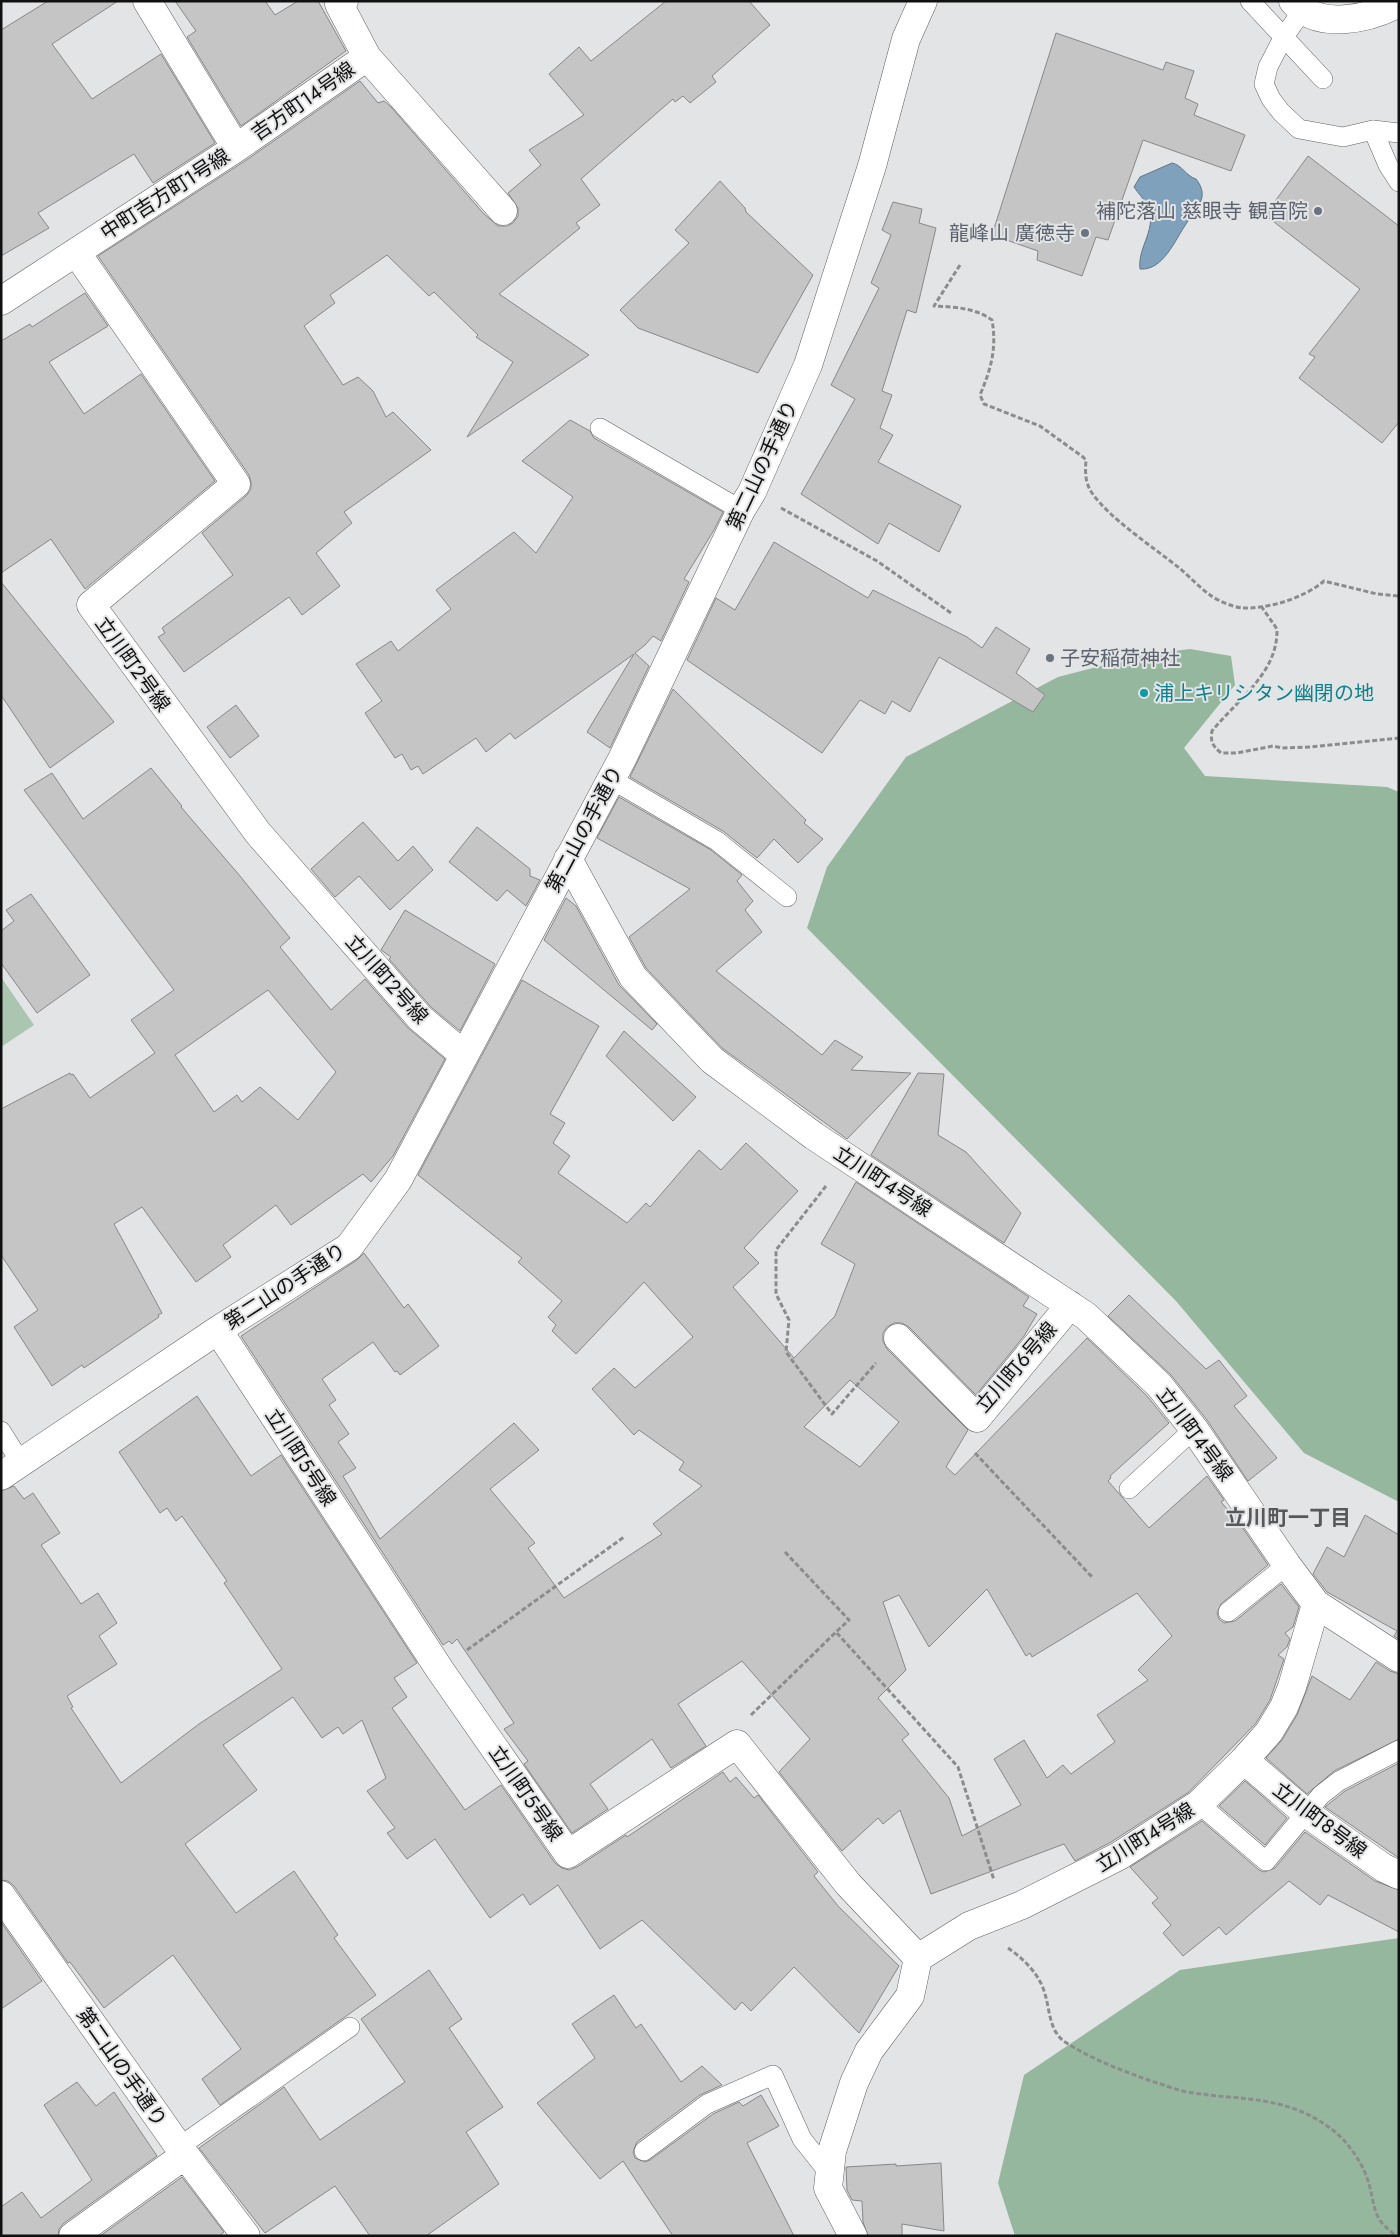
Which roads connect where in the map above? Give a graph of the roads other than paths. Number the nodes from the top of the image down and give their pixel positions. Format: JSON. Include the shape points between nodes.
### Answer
{"nodes":[{"id":1,"x":147,"y":1,"type":"edge"},
{"id":2,"x":344,"y":1,"type":"edge"},
{"id":3,"x":923,"y":1,"type":"edge"},
{"id":4,"x":1250,"y":1,"type":"edge"},
{"id":5,"x":1399,"y":3,"type":"edge"},
{"id":6,"x":1298,"y":5,"type":"edge"},
{"id":7,"x":1283,"y":38,"type":"junction"},
{"id":8,"x":367,"y":57,"type":"junction"},
{"id":9,"x":1323,"y":79,"type":"dead end"},
{"id":10,"x":1373,"y":130,"type":"junction"},
{"id":11,"x":1399,"y":132,"type":"edge"},
{"id":12,"x":236,"y":148,"type":"junction"},
{"id":13,"x":1399,"y":182,"type":"edge"},
{"id":14,"x":503,"y":211,"type":"dead end"},
{"id":15,"x":76,"y":252,"type":"junction"},
{"id":16,"x":2,"y":300,"type":"edge"},
{"id":17,"x":600,"y":428,"type":"dead end"},
{"id":18,"x":747,"y":501,"type":"junction"},
{"id":19,"x":611,"y":779,"type":"junction"},
{"id":20,"x":568,"y":859,"type":"junction"},
{"id":21,"x":787,"y":897,"type":"dead end"},
{"id":22,"x":464,"y":1055,"type":"junction"},
{"id":23,"x":1070,"y":1305,"type":"junction"},
{"id":24,"x":218,"y":1330,"type":"junction"},
{"id":25,"x":898,"y":1338,"type":"road end"},
{"id":26,"x":1194,"y":1429,"type":"junction"},
{"id":27,"x":1,"y":1431,"type":"edge"},
{"id":28,"x":11,"y":1470,"type":"edge"},
{"id":29,"x":1129,"y":1489,"type":"dead end"},
{"id":30,"x":1288,"y":1565,"type":"junction"},
{"id":31,"x":1316,"y":1604,"type":"junction"},
{"id":32,"x":1228,"y":1612,"type":"dead end"},
{"id":33,"x":1399,"y":1658,"type":"edge"},
{"id":34,"x":1399,"y":1750,"type":"edge"},
{"id":35,"x":1244,"y":1760,"type":"junction"},
{"id":36,"x":1199,"y":1804,"type":"junction"},
{"id":37,"x":1306,"y":1813,"type":"junction"},
{"id":38,"x":1399,"y":1875,"type":"edge"},
{"id":39,"x":1,"y":1896,"type":"edge"},
{"id":40,"x":918,"y":1958,"type":"junction"},
{"id":41,"x":350,"y":2027,"type":"dead end"},
{"id":42,"x":182,"y":2151,"type":"junction"},
{"id":43,"x":644,"y":2151,"type":"dead end"},
{"id":44,"x":829,"y":2174,"type":"junction"},
{"id":45,"x":73,"y":2236,"type":"edge"},
{"id":46,"x":246,"y":2236,"type":"edge"},
{"id":47,"x":853,"y":2236,"type":"edge"}],
"edges":[{"from":1,"to":12,"type":"street","name":"中町吉方町1号線"},
{"from":2,"to":8,"type":"street","name":"吉方町14号線","via":[[339,4]]},
{"from":3,"to":18,"type":"street","name":"第二山の手通り","via":[[906,39],[872,166],[808,365]]},
{"from":4,"to":7,"type":"lane"},
{"from":5,"to":6,"type":"street","via":[[1386,10],[1352,18],[1318,18]]},
{"from":6,"to":7,"type":"lane"},
{"from":7,"to":9,"type":"lane"},
{"from":7,"to":10,"type":"lane","via":[[1268,67],[1264,84],[1280,112],[1299,129],[1344,137]]},
{"from":8,"to":12,"type":"street","name":"吉方町14号線"},
{"from":8,"to":14,"type":"street"},
{"from":10,"to":11,"type":"lane"},
{"from":10,"to":13,"type":"lane"},
{"from":12,"to":15,"type":"street","name":"中町吉方町1号線"},
{"from":15,"to":16,"type":"street","name":"中町吉方町1号線"},
{"from":15,"to":22,"type":"street","name":"立川町2号線","via":[[236,484],[91,606],[258,833],[420,1018]]},
{"from":17,"to":18,"type":"lane"},
{"from":18,"to":19,"type":"street","name":"第二山の手通り"},
{"from":19,"to":20,"type":"street","name":"第二山の手通り"},
{"from":19,"to":21,"type":"lane","via":[[717,841]]},
{"from":20,"to":22,"type":"street","name":"第二山の手通り"},
{"from":20,"to":23,"type":"street","name":"立川町4号線","via":[[633,978],[712,1060],[814,1136]]},
{"from":22,"to":24,"type":"street","name":"第二山の手通り","via":[[398,1180],[349,1248]]},
{"from":23,"to":25,"type":"street","name":"立川町6号線","via":[[977,1418]]},
{"from":23,"to":26,"type":"street","name":"立川町4号線","via":[[1086,1316],[1159,1385]]},
{"from":24,"to":28,"type":"street","name":"第二山の手通り"},
{"from":24,"to":40,"type":"street","name":"立川町5号線","via":[[440,1670],[568,1854],[737,1744],[848,1884]]},
{"from":26,"to":29,"type":"lane"},
{"from":26,"to":30,"type":"street","name":"立川町4号線"},
{"from":27,"to":28,"type":"lane"},
{"from":30,"to":31,"type":"street","name":"立川町4号線"},
{"from":30,"to":32,"type":"lane"},
{"from":31,"to":33,"type":"street"},
{"from":31,"to":35,"type":"street","name":"立川町4号線","via":[[1284,1707],[1269,1732]]},
{"from":34,"to":37,"type":"lane","via":[[1339,1781]]},
{"from":35,"to":36,"type":"street","name":"立川町4号線"},
{"from":35,"to":37,"type":"street","name":"立川町8号線"},
{"from":36,"to":37,"type":"lane","via":[[1266,1861]]},
{"from":36,"to":40,"type":"street","name":"立川町4号線","via":[[1119,1856],[1022,1905],[969,1926]]},
{"from":37,"to":38,"type":"street","name":"立川町8号線"},
{"from":39,"to":42,"type":"street","name":"第二山の手通り"},
{"from":40,"to":44,"type":"street","via":[[910,1996],[869,2052],[854,2083],[840,2121]]},
{"from":41,"to":42,"type":"lane"},
{"from":42,"to":45,"type":"street"},
{"from":42,"to":46,"type":"street","name":"第二山の手通り"},
{"from":43,"to":44,"type":"lane","via":[[707,2104],[773,2075],[802,2139]]},
{"from":44,"to":47,"type":"street","via":[[828,2188]]}]}
